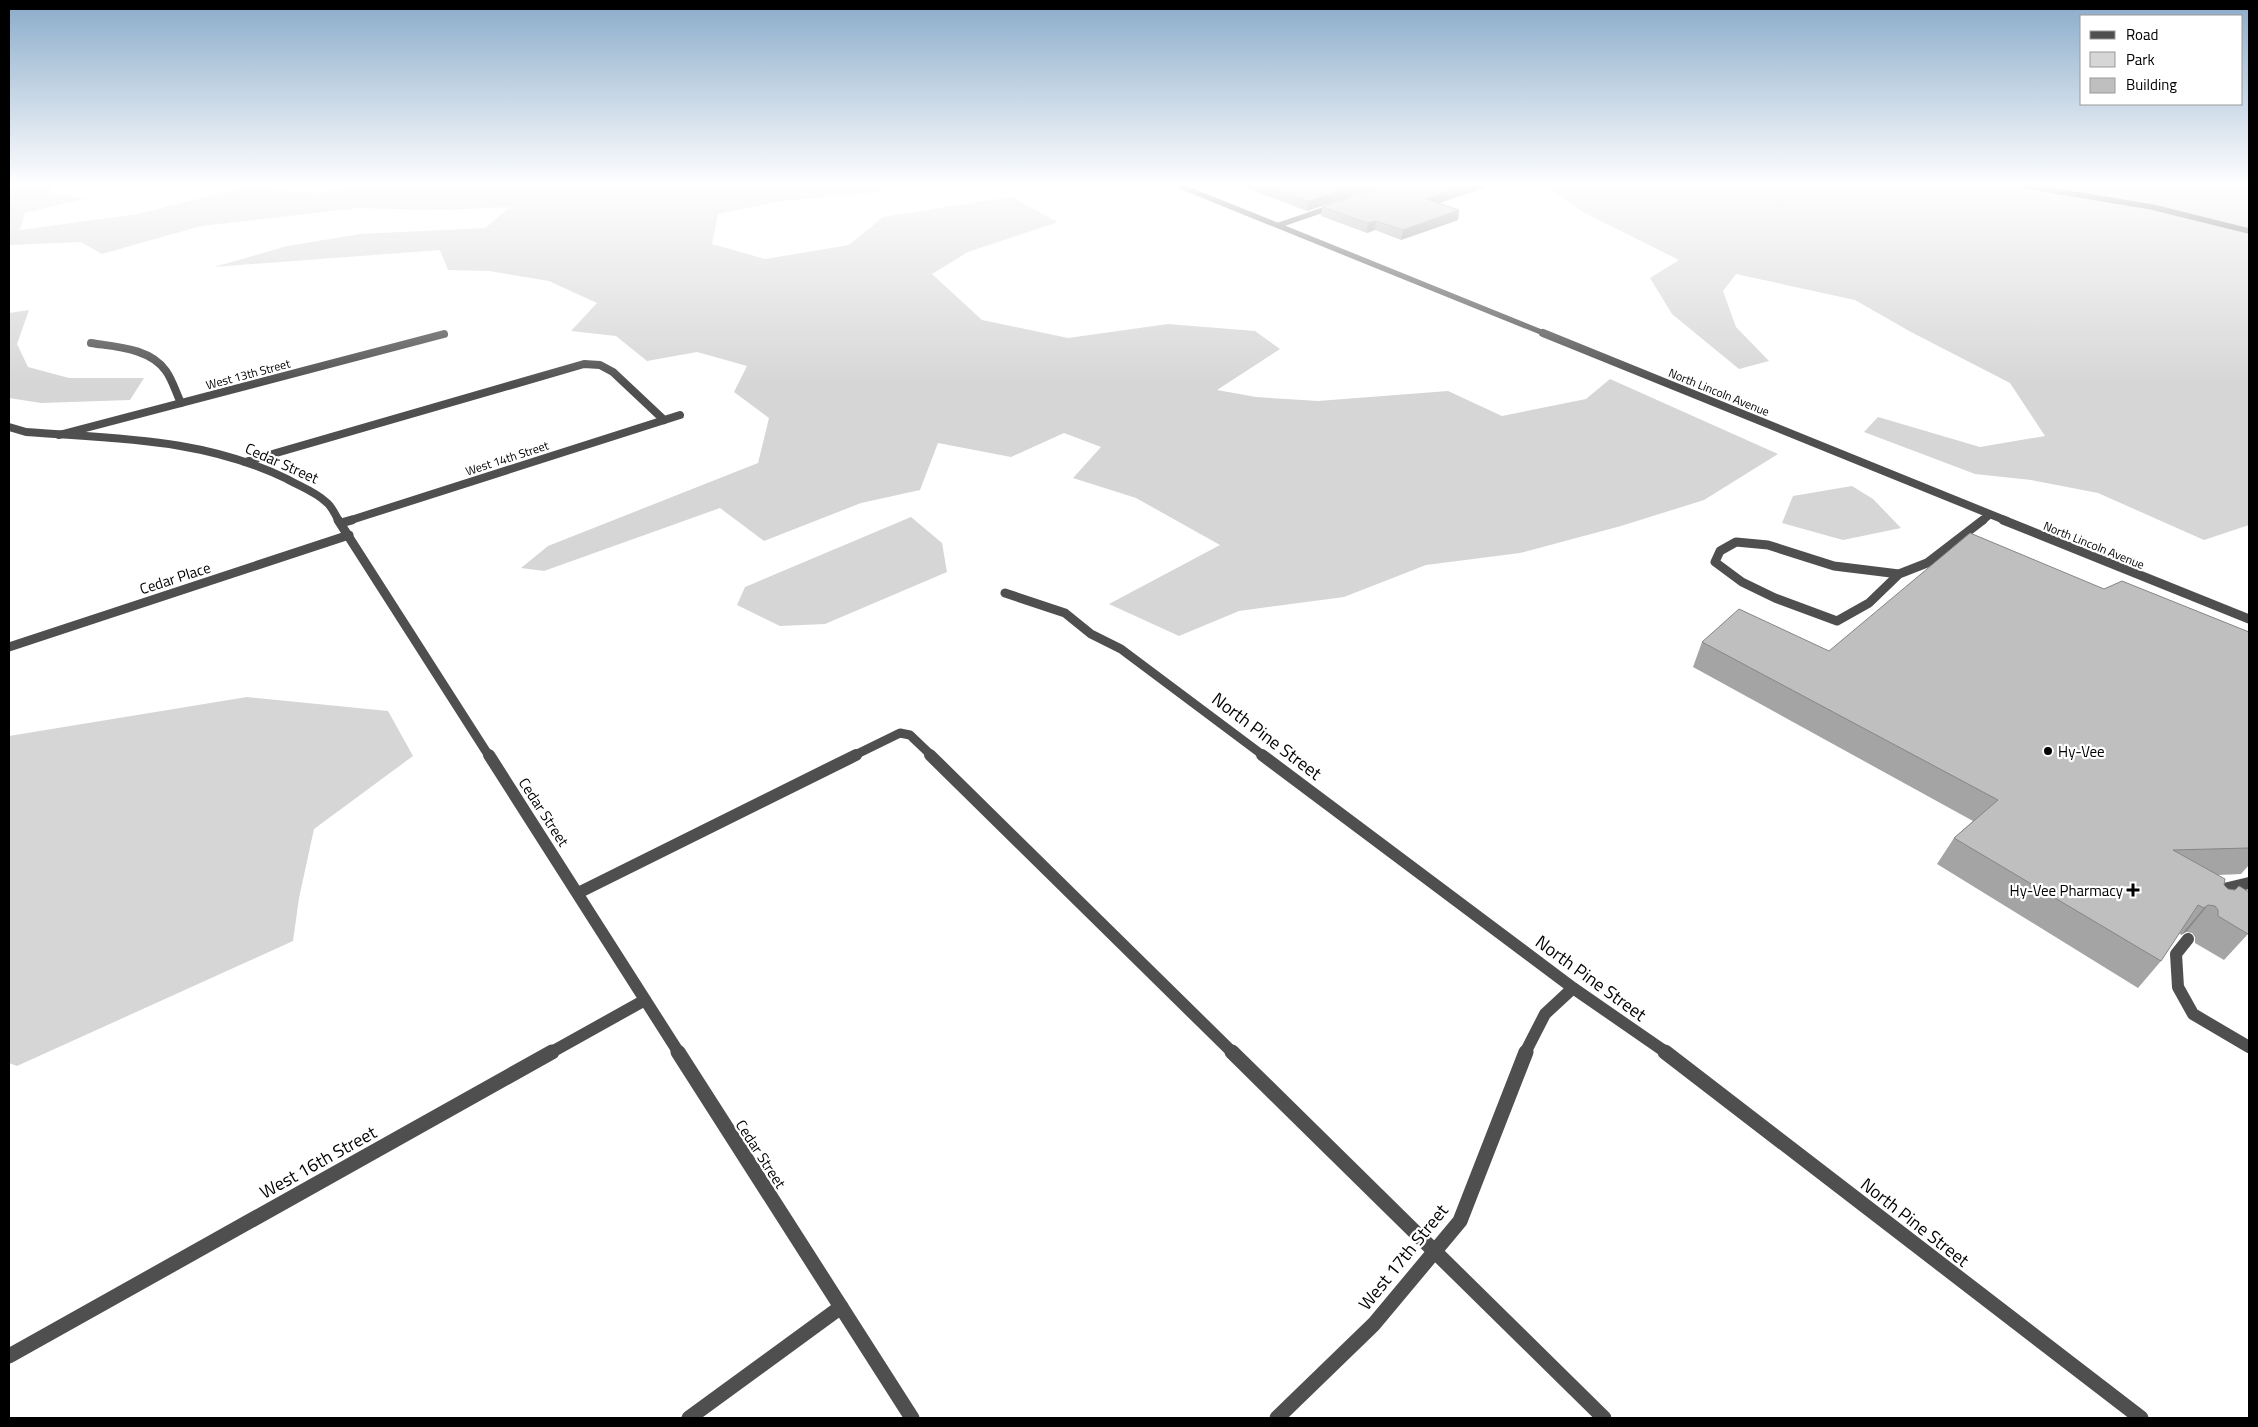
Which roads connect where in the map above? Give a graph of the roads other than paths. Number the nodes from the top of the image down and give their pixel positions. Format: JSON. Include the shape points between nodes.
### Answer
{"nodes":[{"id":1,"x":1347,"y":253,"type":"edge"},
{"id":2,"x":444,"y":334,"type":"dead end"},
{"id":3,"x":91,"y":343,"type":"dead end"},
{"id":4,"x":181,"y":403,"type":"junction"},
{"id":5,"x":680,"y":415,"type":"dead end"},
{"id":6,"x":664,"y":420,"type":"junction"},
{"id":7,"x":9,"y":427,"type":"edge"},
{"id":8,"x":58,"y":435,"type":"junction"},
{"id":9,"x":245,"y":462,"type":"junction"},
{"id":10,"x":1990,"y":514,"type":"junction"},
{"id":11,"x":341,"y":523,"type":"junction"},
{"id":12,"x":349,"y":534,"type":"junction"},
{"id":13,"x":1899,"y":574,"type":"junction"},
{"id":14,"x":1005,"y":593,"type":"dead end"},
{"id":15,"x":2249,"y":619,"type":"edge"},
{"id":16,"x":9,"y":647,"type":"edge"},
{"id":17,"x":2249,"y":883,"type":"edge"},
{"id":18,"x":578,"y":893,"type":"junction"},
{"id":19,"x":2214,"y":902,"type":"edge"},
{"id":20,"x":2188,"y":939,"type":"edge"},
{"id":21,"x":1573,"y":988,"type":"junction"},
{"id":22,"x":646,"y":1000,"type":"junction"},
{"id":23,"x":2249,"y":1046,"type":"edge"},
{"id":24,"x":1436,"y":1252,"type":"junction"},
{"id":25,"x":841,"y":1307,"type":"junction"},
{"id":26,"x":9,"y":1356,"type":"edge"},
{"id":27,"x":689,"y":1418,"type":"edge"},
{"id":28,"x":912,"y":1418,"type":"edge"},
{"id":29,"x":1277,"y":1418,"type":"edge"},
{"id":30,"x":1604,"y":1418,"type":"edge"},
{"id":31,"x":2141,"y":1418,"type":"edge"}],
"edges":[{"from":1,"to":10,"type":"street","name":"North Lincoln Avenue"},
{"from":2,"to":4,"type":"street","name":"West 13th Street"},
{"from":3,"to":4,"type":"street","via":[[123,348],[150,358],[165,370]]},
{"from":4,"to":8,"type":"street","name":"West 13th Street"},
{"from":5,"to":6,"type":"street","name":"West 14th Street"},
{"from":6,"to":9,"type":"street","via":[[613,372],[600,365],[584,364]]},
{"from":6,"to":11,"type":"street","name":"West 14th Street"},
{"from":7,"to":8,"type":"street","name":"Cedar Street"},
{"from":8,"to":9,"type":"street","name":"Cedar Street","via":[[162,442],[227,455]]},
{"from":9,"to":11,"type":"street","name":"Cedar Street","via":[[320,497]]},
{"from":10,"to":13,"type":"street","via":[[1927,563]]},
{"from":10,"to":15,"type":"street","name":"North Lincoln Avenue"},
{"from":11,"to":12,"type":"street","name":"Cedar Street"},
{"from":12,"to":16,"type":"street","name":"Cedar Place"},
{"from":12,"to":18,"type":"street","name":"Cedar Street"},
{"from":13,"to":13,"type":"street","via":[[1834,566],[1768,544],[1736,542],[1720,551],[1715,562],[1742,582],[1775,598],[1837,621],[1869,603]]},
{"from":14,"to":21,"type":"street","name":"North Pine Street","via":[[1065,613],[1091,634],[1121,648]]},
{"from":17,"to":19,"type":"street","via":[[2224,889]]},
{"from":18,"to":22,"type":"street","name":"Cedar Street"},
{"from":18,"to":24,"type":"street","via":[[900,733],[910,734]]},
{"from":20,"to":23,"type":"street","via":[[2176,954],[2178,988],[2193,1014]]},
{"from":21,"to":24,"type":"street","name":"West 17th Street","via":[[1545,1014],[1521,1062],[1460,1221]]},
{"from":21,"to":31,"type":"street","name":"North Pine Street","via":[[1668,1053]]},
{"from":22,"to":25,"type":"street","name":"Cedar Street"},
{"from":22,"to":26,"type":"street","name":"West 16th Street"},
{"from":24,"to":29,"type":"street","name":"West 17th Street","via":[[1374,1324]]},
{"from":24,"to":30,"type":"street"},
{"from":25,"to":27,"type":"street"},
{"from":25,"to":28,"type":"street","name":"Cedar Street"}]}
